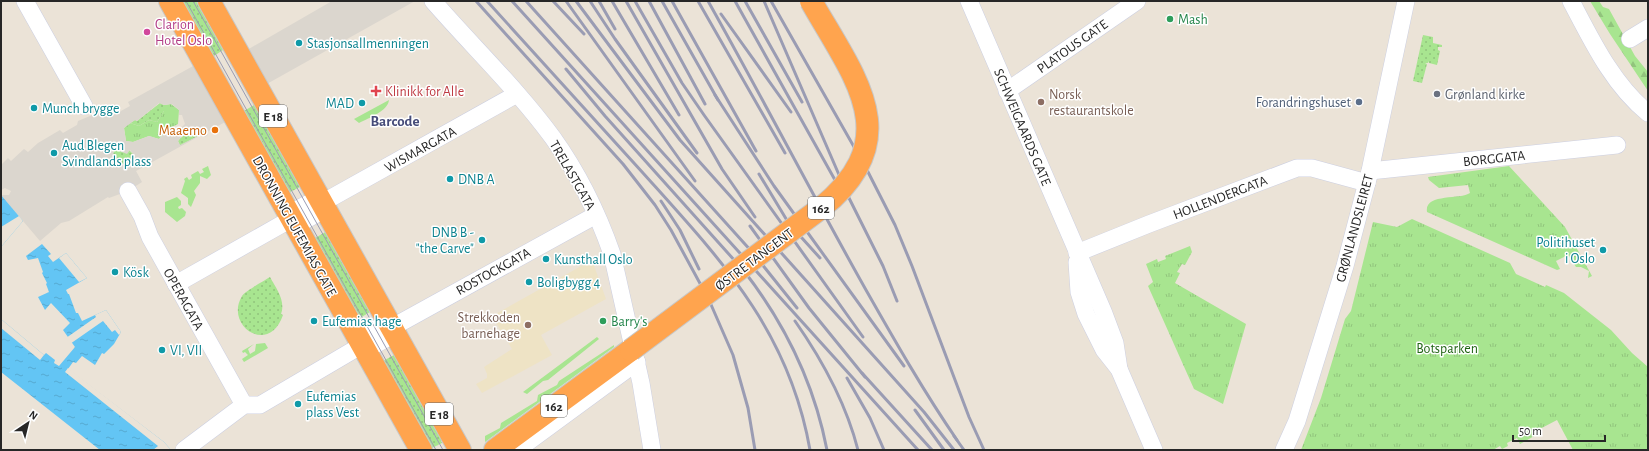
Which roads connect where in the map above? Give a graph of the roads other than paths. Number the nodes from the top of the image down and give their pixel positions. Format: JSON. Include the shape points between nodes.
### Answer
{"nodes":[{"id":1,"x":25,"y":1,"type":"edge"},
{"id":2,"x":170,"y":1,"type":"edge"},
{"id":3,"x":209,"y":1,"type":"edge"},
{"id":4,"x":433,"y":1,"type":"edge"},
{"id":5,"x":811,"y":1,"type":"edge"},
{"id":6,"x":969,"y":1,"type":"edge"},
{"id":7,"x":1137,"y":1,"type":"edge"},
{"id":8,"x":1406,"y":1,"type":"edge"},
{"id":9,"x":1571,"y":1,"type":"edge"},
{"id":10,"x":1648,"y":28,"type":"edge"},
{"id":11,"x":1630,"y":40,"type":"dead end"},
{"id":12,"x":1007,"y":91,"type":"junction"},
{"id":13,"x":517,"y":94,"type":"junction"},
{"id":14,"x":84,"y":106,"type":"dead end"},
{"id":15,"x":1648,"y":113,"type":"edge"},
{"id":16,"x":1617,"y":145,"type":"dead end"},
{"id":17,"x":1368,"y":177,"type":"junction"},
{"id":18,"x":128,"y":191,"type":"dead end"},
{"id":19,"x":322,"y":203,"type":"junction"},
{"id":20,"x":596,"y":215,"type":"junction"},
{"id":21,"x":292,"y":219,"type":"junction"},
{"id":22,"x":1077,"y":253,"type":"junction"},
{"id":23,"x":176,"y":284,"type":"junction"},
{"id":24,"x":391,"y":328,"type":"junction"},
{"id":25,"x":362,"y":345,"type":"junction"},
{"id":26,"x":636,"y":362,"type":"junction"},
{"id":27,"x":244,"y":405,"type":"junction"},
{"id":28,"x":184,"y":450,"type":"edge"},
{"id":29,"x":420,"y":450,"type":"edge"},
{"id":30,"x":460,"y":450,"type":"edge"},
{"id":31,"x":495,"y":450,"type":"edge"},
{"id":32,"x":517,"y":450,"type":"edge"},
{"id":33,"x":652,"y":450,"type":"edge"},
{"id":34,"x":1154,"y":450,"type":"edge"},
{"id":35,"x":1284,"y":450,"type":"edge"}],
"edges":[{"from":1,"to":14,"type":"street"},
{"from":2,"to":21,"type":"highway","name":"DRONNING EUFEMIAS GATE","number":"E 18"},
{"from":3,"to":19,"type":"highway","number":"E 18"},
{"from":4,"to":13,"type":"street","name":"TRELASTGATA"},
{"from":5,"to":31,"type":"highway","name":"ØSTRE TANGENT","number":"162","bridge":true,"via":[[850,71],[865,106],[868,134],[861,164],[842,190],[821,208]]},
{"from":6,"to":12,"type":"street","name":"SCHWEIGAARDS GATE"},
{"from":7,"to":12,"type":"street","name":"PLATOUS GATE"},
{"from":8,"to":17,"type":"street","name":"GRØNLANDSLEIRET"},
{"from":9,"to":15,"type":"street","via":[[1617,81]]},
{"from":10,"to":11,"type":"street"},
{"from":12,"to":22,"type":"street","name":"SCHWEIGAARDS GATE"},
{"from":13,"to":19,"type":"street","name":"WISMARGATA"},
{"from":13,"to":20,"type":"street","name":"TRELASTGATA","via":[[563,154],[581,183]]},
{"from":16,"to":17,"type":"street","name":"BORGGATA"},
{"from":17,"to":22,"type":"street","name":"HOLLENDERGATA","via":[[1297,168]]},
{"from":17,"to":35,"type":"street","name":"GRØNLANDSLEIRET","via":[[1345,266],[1293,433]]},
{"from":18,"to":23,"type":"street","name":"OPERAGATA"},
{"from":19,"to":21,"type":"street","name":"WISMARGATA","via":[[313,201],[294,211]]},
{"from":19,"to":24,"type":"highway","number":"E 18"},
{"from":20,"to":24,"type":"street","name":"ROSTOCKGATA"},
{"from":20,"to":26,"type":"street","name":"TRELASTGATA","via":[[612,254]]},
{"from":21,"to":23,"type":"street","name":"WISMARGATA"},
{"from":21,"to":25,"type":"highway","name":"DRONNING EUFEMIAS GATE","number":"E 18"},
{"from":22,"to":34,"type":"street","name":"SCHWEIGAARDS GATE","via":[[1108,326],[1119,369]]},
{"from":23,"to":27,"type":"street","name":"OPERAGATA"},
{"from":24,"to":25,"type":"street","name":"ROSTOCKGATA","via":[[389,337],[371,347]]},
{"from":24,"to":30,"type":"highway","number":"E 18"},
{"from":25,"to":27,"type":"street","name":"ROSTOCKGATA","via":[[260,405]]},
{"from":25,"to":29,"type":"highway","name":"DRONNING EUFEMIAS GATE","number":"E 18"},
{"from":26,"to":32,"type":"street"},
{"from":26,"to":33,"type":"street","name":"TRELASTGATA"},
{"from":27,"to":28,"type":"street"}]}
